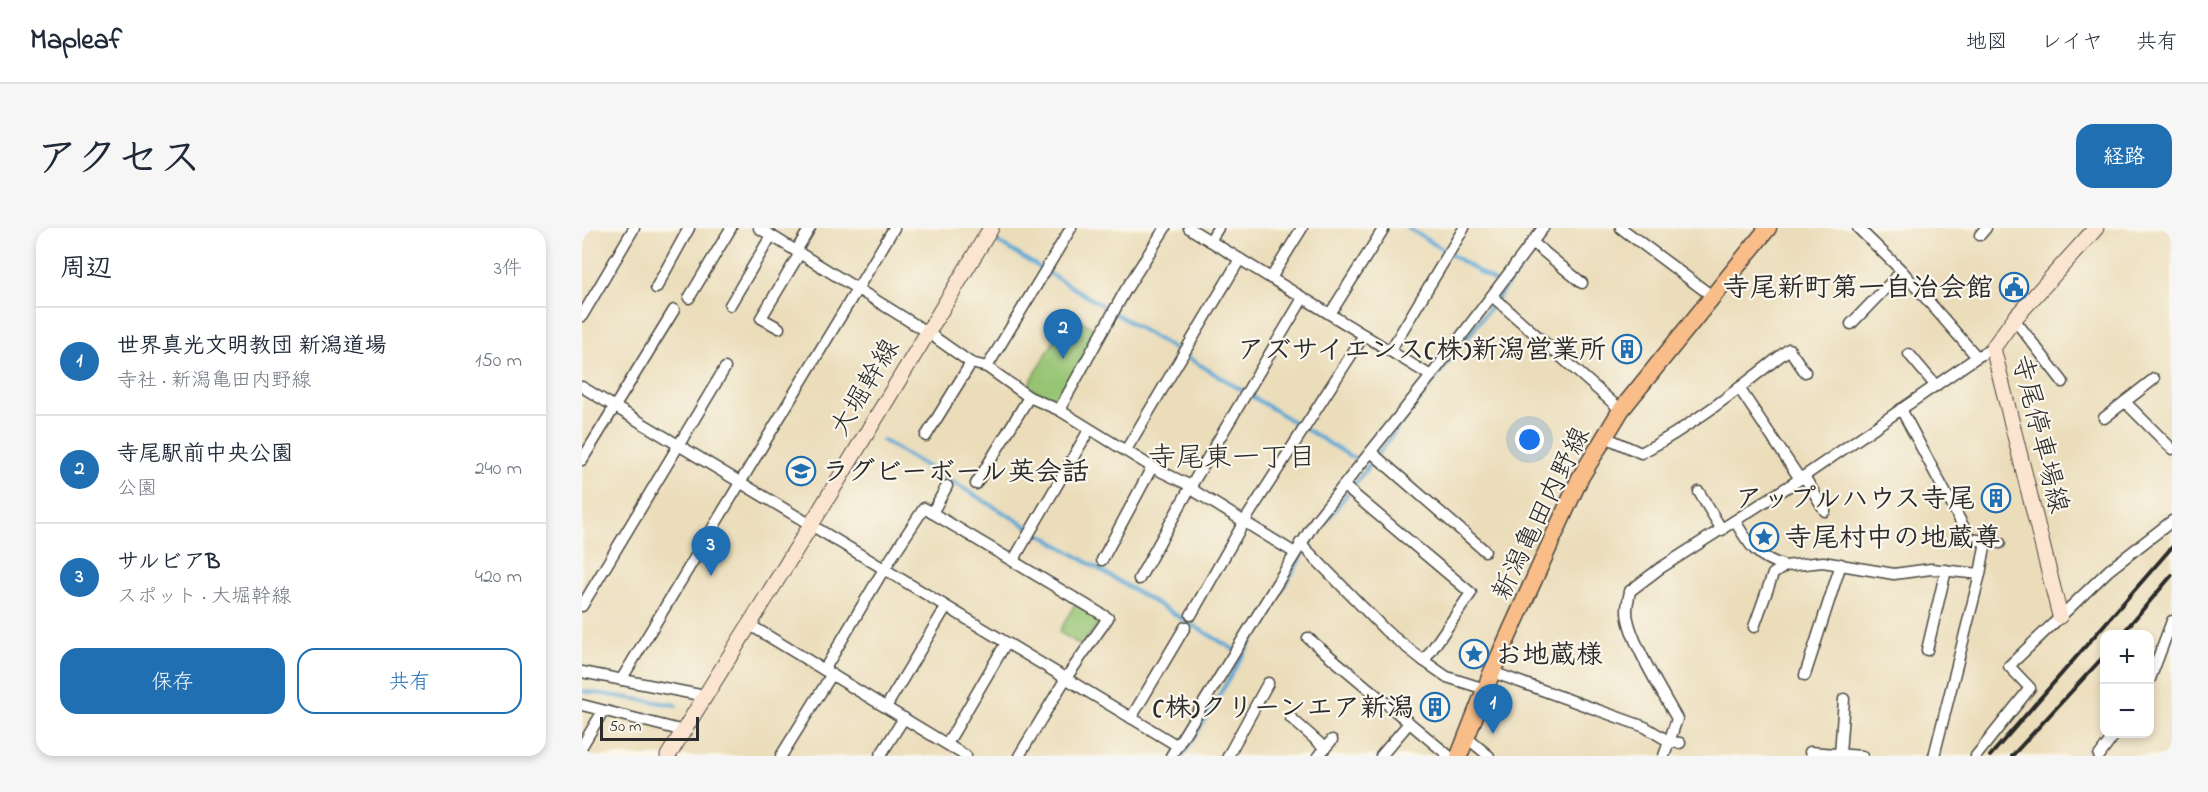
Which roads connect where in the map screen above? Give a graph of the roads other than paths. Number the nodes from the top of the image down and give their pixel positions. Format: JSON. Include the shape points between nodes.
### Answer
{"nodes":[{"id":1,"x":634,"y":228,"type":"edge"},
{"id":2,"x":689,"y":228,"type":"edge"},
{"id":3,"x":731,"y":228,"type":"edge"},
{"id":4,"x":759,"y":228,"type":"edge"},
{"id":5,"x":810,"y":228,"type":"edge"},
{"id":6,"x":894,"y":228,"type":"edge"},
{"id":7,"x":991,"y":228,"type":"edge"},
{"id":8,"x":1071,"y":228,"type":"edge"},
{"id":9,"x":1165,"y":228,"type":"edge"},
{"id":10,"x":1189,"y":228,"type":"edge"},
{"id":11,"x":1218,"y":228,"type":"edge"},
{"id":12,"x":1302,"y":228,"type":"edge"},
{"id":13,"x":1384,"y":228,"type":"edge"},
{"id":14,"x":1464,"y":228,"type":"edge"},
{"id":15,"x":1543,"y":228,"type":"edge"},
{"id":16,"x":1621,"y":228,"type":"edge"},
{"id":17,"x":1768,"y":228,"type":"edge"},
{"id":18,"x":1858,"y":228,"type":"edge"},
{"id":19,"x":2096,"y":228,"type":"edge"},
{"id":20,"x":771,"y":236,"type":"junction"},
{"id":21,"x":1210,"y":241,"type":"junction"},
{"id":22,"x":1532,"y":242,"type":"junction"},
{"id":23,"x":798,"y":252,"type":"junction"},
{"id":24,"x":1240,"y":259,"type":"junction"},
{"id":25,"x":1902,"y":271,"type":"junction"},
{"id":26,"x":1271,"y":278,"type":"junction"},
{"id":27,"x":1582,"y":283,"type":"dead end"},
{"id":28,"x":656,"y":288,"type":"dead end"},
{"id":29,"x":857,"y":289,"type":"junction"},
{"id":30,"x":1491,"y":296,"type":"junction"},
{"id":31,"x":1712,"y":296,"type":"junction"},
{"id":32,"x":689,"y":298,"type":"dead end"},
{"id":33,"x":1303,"y":298,"type":"junction"},
{"id":34,"x":730,"y":304,"type":"dead end"},
{"id":35,"x":674,"y":310,"type":"dead end"},
{"id":36,"x":1330,"y":314,"type":"junction"},
{"id":37,"x":582,"y":316,"type":"edge"},
{"id":38,"x":2014,"y":319,"type":"junction"},
{"id":39,"x":1851,"y":324,"type":"dead end"},
{"id":40,"x":779,"y":328,"type":"dead end"},
{"id":41,"x":927,"y":332,"type":"junction"},
{"id":42,"x":1364,"y":335,"type":"junction"},
{"id":43,"x":1993,"y":348,"type":"junction"},
{"id":44,"x":1390,"y":351,"type":"junction"},
{"id":45,"x":1909,"y":354,"type":"dead end"},
{"id":46,"x":1977,"y":357,"type":"junction"},
{"id":47,"x":971,"y":363,"type":"junction"},
{"id":48,"x":987,"y":367,"type":"junction"},
{"id":49,"x":724,"y":368,"type":"dead end"},
{"id":50,"x":1805,"y":372,"type":"dead end"},
{"id":51,"x":1431,"y":376,"type":"junction"},
{"id":52,"x":2154,"y":379,"type":"dead end"},
{"id":53,"x":2063,"y":382,"type":"dead end"},
{"id":54,"x":1936,"y":386,"type":"junction"},
{"id":55,"x":582,"y":387,"type":"edge"},
{"id":56,"x":1739,"y":388,"type":"junction"},
{"id":57,"x":1029,"y":397,"type":"junction"},
{"id":58,"x":2125,"y":402,"type":"junction"},
{"id":59,"x":613,"y":406,"type":"junction"},
{"id":60,"x":1901,"y":409,"type":"junction"},
{"id":61,"x":1621,"y":410,"type":"junction"},
{"id":62,"x":1059,"y":411,"type":"junction"},
{"id":63,"x":2104,"y":418,"type":"dead end"},
{"id":64,"x":1089,"y":430,"type":"junction"},
{"id":65,"x":926,"y":436,"type":"dead end"},
{"id":66,"x":1605,"y":437,"type":"junction"},
{"id":67,"x":678,"y":445,"type":"junction"},
{"id":68,"x":2172,"y":449,"type":"edge"},
{"id":69,"x":1125,"y":450,"type":"junction"},
{"id":70,"x":1371,"y":452,"type":"junction"},
{"id":71,"x":582,"y":460,"type":"edge"},
{"id":72,"x":1152,"y":467,"type":"junction"},
{"id":73,"x":1802,"y":478,"type":"junction"},
{"id":74,"x":740,"y":483,"type":"junction"},
{"id":75,"x":976,"y":484,"type":"dead end"},
{"id":76,"x":947,"y":486,"type":"dead end"},
{"id":77,"x":1191,"y":486,"type":"junction"},
{"id":78,"x":1344,"y":486,"type":"junction"},
{"id":79,"x":1699,"y":492,"type":"dead end"},
{"id":80,"x":1825,"y":511,"type":"dead end"},
{"id":81,"x":932,"y":513,"type":"junction"},
{"id":82,"x":1735,"y":521,"type":"junction"},
{"id":83,"x":2172,"y":521,"type":"edge"},
{"id":84,"x":1244,"y":522,"type":"junction"},
{"id":85,"x":812,"y":525,"type":"junction"},
{"id":86,"x":1722,"y":530,"type":"junction"},
{"id":87,"x":1986,"y":541,"type":"junction"},
{"id":88,"x":2001,"y":543,"type":"dead end"},
{"id":89,"x":1298,"y":548,"type":"junction"},
{"id":90,"x":1485,"y":551,"type":"dead end"},
{"id":91,"x":1102,"y":560,"type":"dead end"},
{"id":92,"x":1013,"y":561,"type":"junction"},
{"id":93,"x":1841,"y":564,"type":"junction"},
{"id":94,"x":1785,"y":566,"type":"junction"},
{"id":95,"x":884,"y":569,"type":"junction"},
{"id":96,"x":1946,"y":570,"type":"junction"},
{"id":97,"x":1980,"y":574,"type":"junction"},
{"id":98,"x":1139,"y":579,"type":"dead end"},
{"id":99,"x":582,"y":606,"type":"edge"},
{"id":100,"x":946,"y":607,"type":"junction"},
{"id":101,"x":1191,"y":615,"type":"dead end"},
{"id":102,"x":2060,"y":616,"type":"junction"},
{"id":103,"x":2172,"y":621,"type":"edge"},
{"id":104,"x":750,"y":625,"type":"junction"},
{"id":105,"x":1185,"y":627,"type":"dead end"},
{"id":106,"x":1754,"y":627,"type":"dead end"},
{"id":107,"x":1308,"y":638,"type":"dead end"},
{"id":108,"x":1006,"y":643,"type":"junction"},
{"id":109,"x":1927,"y":650,"type":"dead end"},
{"id":110,"x":1424,"y":661,"type":"junction"},
{"id":111,"x":2154,"y":668,"type":"edge"},
{"id":112,"x":582,"y":672,"type":"edge"},
{"id":113,"x":828,"y":672,"type":"junction"},
{"id":114,"x":1492,"y":672,"type":"junction"},
{"id":115,"x":1805,"y":675,"type":"dead end"},
{"id":116,"x":1066,"y":678,"type":"junction"},
{"id":117,"x":621,"y":680,"type":"junction"},
{"id":118,"x":1268,"y":683,"type":"dead end"},
{"id":119,"x":1485,"y":689,"type":"junction"},
{"id":120,"x":705,"y":696,"type":"junction"},
{"id":121,"x":1844,"y":699,"type":"dead end"},
{"id":122,"x":582,"y":705,"type":"edge"},
{"id":123,"x":886,"y":707,"type":"junction"},
{"id":124,"x":603,"y":711,"type":"junction"},
{"id":125,"x":904,"y":718,"type":"junction"},
{"id":126,"x":1131,"y":718,"type":"junction"},
{"id":127,"x":1291,"y":718,"type":"dead end"},
{"id":128,"x":1409,"y":723,"type":"junction"},
{"id":129,"x":684,"y":731,"type":"junction"},
{"id":130,"x":1466,"y":737,"type":"junction"},
{"id":131,"x":2112,"y":738,"type":"edge"},
{"id":132,"x":1675,"y":742,"type":"junction"},
{"id":133,"x":946,"y":744,"type":"junction"},
{"id":134,"x":582,"y":746,"type":"edge"},
{"id":135,"x":1325,"y":748,"type":"edge"},
{"id":136,"x":1810,"y":752,"type":"dead end"},
{"id":137,"x":1173,"y":753,"type":"edge"},
{"id":138,"x":1840,"y":754,"type":"junction"},
{"id":139,"x":668,"y":756,"type":"edge"},
{"id":140,"x":781,"y":756,"type":"edge"},
{"id":141,"x":880,"y":756,"type":"edge"},
{"id":142,"x":966,"y":756,"type":"edge"},
{"id":143,"x":1019,"y":756,"type":"edge"},
{"id":144,"x":1228,"y":756,"type":"edge"},
{"id":145,"x":1381,"y":756,"type":"edge"},
{"id":146,"x":1449,"y":756,"type":"edge"},
{"id":147,"x":1459,"y":756,"type":"edge"},
{"id":148,"x":1490,"y":756,"type":"edge"},
{"id":149,"x":1664,"y":756,"type":"edge"},
{"id":150,"x":1862,"y":756,"type":"edge"},
{"id":151,"x":1935,"y":756,"type":"edge"},
{"id":152,"x":1976,"y":756,"type":"edge"},
{"id":153,"x":2099,"y":756,"type":"edge"}],
"edges":[{"from":1,"to":37,"type":"street"},
{"from":2,"to":28,"type":"street"},
{"from":3,"to":32,"type":"street"},
{"from":4,"to":20,"type":"street"},
{"from":5,"to":23,"type":"street"},
{"from":6,"to":29,"type":"street"},
{"from":7,"to":41,"type":"street","name":"大堀幹線"},
{"from":8,"to":48,"type":"street"},
{"from":9,"to":62,"type":"street","via":[[1125,291]]},
{"from":10,"to":21,"type":"street"},
{"from":11,"to":21,"type":"street"},
{"from":12,"to":26,"type":"street"},
{"from":13,"to":36,"type":"street"},
{"from":14,"to":44,"type":"street"},
{"from":15,"to":22,"type":"street"},
{"from":16,"to":31,"type":"street"},
{"from":17,"to":31,"type":"main road","name":"新潟亀田内野線"},
{"from":18,"to":25,"type":"street"},
{"from":19,"to":38,"type":"street","name":"寺尾停車場線"},
{"from":20,"to":23,"type":"street"},
{"from":20,"to":34,"type":"street"},
{"from":21,"to":24,"type":"street"},
{"from":22,"to":27,"type":"street"},
{"from":22,"to":30,"type":"street"},
{"from":23,"to":29,"type":"street"},
{"from":23,"to":40,"type":"street","via":[[761,318]]},
{"from":24,"to":26,"type":"street"},
{"from":24,"to":69,"type":"street"},
{"from":25,"to":39,"type":"street"},
{"from":25,"to":46,"type":"street"},
{"from":26,"to":33,"type":"street"},
{"from":29,"to":41,"type":"street"},
{"from":29,"to":74,"type":"street"},
{"from":30,"to":51,"type":"street"},
{"from":30,"to":61,"type":"street"},
{"from":31,"to":61,"type":"main road","name":"新潟亀田内野線"},
{"from":33,"to":36,"type":"street"},
{"from":33,"to":77,"type":"street"},
{"from":35,"to":59,"type":"street"},
{"from":36,"to":42,"type":"street"},
{"from":38,"to":43,"type":"street","name":"寺尾停車場線"},
{"from":38,"to":53,"type":"street"},
{"from":41,"to":47,"type":"street"},
{"from":41,"to":85,"type":"street","name":"大堀幹線"},
{"from":42,"to":44,"type":"street"},
{"from":42,"to":84,"type":"street"},
{"from":43,"to":46,"type":"street"},
{"from":43,"to":102,"type":"street","name":"寺尾停車場線"},
{"from":44,"to":51,"type":"street"},
{"from":45,"to":54,"type":"street"},
{"from":46,"to":54,"type":"street"},
{"from":47,"to":48,"type":"street"},
{"from":47,"to":65,"type":"street"},
{"from":48,"to":57,"type":"street"},
{"from":49,"to":67,"type":"street"},
{"from":50,"to":56,"type":"street","via":[[1789,349]]},
{"from":51,"to":70,"type":"street"},
{"from":52,"to":58,"type":"street"},
{"from":54,"to":60,"type":"street"},
{"from":55,"to":59,"type":"street"},
{"from":56,"to":66,"type":"street","via":[[1641,453]]},
{"from":56,"to":73,"type":"street"},
{"from":57,"to":62,"type":"street"},
{"from":57,"to":75,"type":"street"},
{"from":58,"to":63,"type":"street"},
{"from":58,"to":68,"type":"street"},
{"from":59,"to":67,"type":"street"},
{"from":59,"to":71,"type":"street"},
{"from":60,"to":73,"type":"street"},
{"from":60,"to":87,"type":"street","via":[[1970,539]]},
{"from":61,"to":66,"type":"main road","name":"新潟亀田内野線"},
{"from":62,"to":64,"type":"street"},
{"from":64,"to":69,"type":"street"},
{"from":64,"to":92,"type":"street"},
{"from":66,"to":114,"type":"main road","name":"新潟亀田内野線","via":[[1580,477]]},
{"from":67,"to":74,"type":"street"},
{"from":67,"to":99,"type":"street"},
{"from":69,"to":72,"type":"street"},
{"from":70,"to":78,"type":"street"},
{"from":70,"to":90,"type":"street"},
{"from":72,"to":77,"type":"street"},
{"from":72,"to":91,"type":"street"},
{"from":73,"to":80,"type":"street"},
{"from":73,"to":82,"type":"street"},
{"from":74,"to":85,"type":"street"},
{"from":74,"to":117,"type":"street"},
{"from":76,"to":81,"type":"street"},
{"from":77,"to":84,"type":"street"},
{"from":77,"to":98,"type":"street"},
{"from":78,"to":89,"type":"street"},
{"from":78,"to":110,"type":"street","via":[[1471,593]]},
{"from":79,"to":86,"type":"street"},
{"from":81,"to":92,"type":"street"},
{"from":81,"to":95,"type":"street","via":[[924,508]]},
{"from":82,"to":86,"type":"street"},
{"from":82,"to":94,"type":"street","via":[[1750,547],[1769,561]]},
{"from":83,"to":102,"type":"street","via":[[2109,570]]},
{"from":84,"to":89,"type":"street"},
{"from":84,"to":101,"type":"street"},
{"from":85,"to":95,"type":"street"},
{"from":85,"to":104,"type":"street","name":"大堀幹線"},
{"from":86,"to":132,"type":"street","via":[[1630,591],[1627,612],[1635,639],[1677,719]]},
{"from":87,"to":88,"type":"street"},
{"from":87,"to":97,"type":"street"},
{"from":89,"to":110,"type":"street","via":[[1386,631]]},
{"from":89,"to":137,"type":"street"},
{"from":92,"to":116,"type":"street","via":[[1108,618]]},
{"from":93,"to":94,"type":"street"},
{"from":93,"to":96,"type":"street","via":[[1894,574]]},
{"from":93,"to":115,"type":"street"},
{"from":94,"to":106,"type":"street","via":[[1773,574]]},
{"from":95,"to":100,"type":"street"},
{"from":95,"to":113,"type":"street"},
{"from":96,"to":97,"type":"street"},
{"from":96,"to":109,"type":"street"},
{"from":97,"to":151,"type":"street"},
{"from":100,"to":108,"type":"street"},
{"from":100,"to":123,"type":"street"},
{"from":102,"to":152,"type":"street","via":[[2009,666],[2031,688]]},
{"from":103,"to":111,"type":"street"},
{"from":104,"to":113,"type":"street"},
{"from":104,"to":120,"type":"street","name":"大堀幹線"},
{"from":105,"to":126,"type":"street"},
{"from":107,"to":128,"type":"street"},
{"from":108,"to":116,"type":"street"},
{"from":108,"to":133,"type":"street"},
{"from":110,"to":119,"type":"street","via":[[1447,677]]},
{"from":112,"to":117,"type":"street"},
{"from":113,"to":123,"type":"street"},
{"from":113,"to":140,"type":"street"},
{"from":114,"to":119,"type":"main road","name":"新潟亀田内野線"},
{"from":114,"to":132,"type":"street","via":[[1646,727]]},
{"from":116,"to":126,"type":"street"},
{"from":116,"to":143,"type":"street"},
{"from":117,"to":120,"type":"street"},
{"from":118,"to":144,"type":"street"},
{"from":119,"to":130,"type":"main road","name":"新潟亀田内野線"},
{"from":120,"to":129,"type":"street","name":"大堀幹線"},
{"from":121,"to":138,"type":"street"},
{"from":122,"to":124,"type":"street"},
{"from":123,"to":125,"type":"street"},
{"from":124,"to":129,"type":"street"},
{"from":124,"to":134,"type":"street"},
{"from":125,"to":133,"type":"street"},
{"from":125,"to":141,"type":"street"},
{"from":126,"to":137,"type":"street"},
{"from":127,"to":135,"type":"street"},
{"from":128,"to":145,"type":"street"},
{"from":128,"to":146,"type":"street"},
{"from":129,"to":139,"type":"street","name":"大堀幹線"},
{"from":130,"to":147,"type":"main road","name":"新潟亀田内野線"},
{"from":130,"to":148,"type":"street"},
{"from":131,"to":153,"type":"street"},
{"from":132,"to":149,"type":"street"},
{"from":133,"to":142,"type":"street"},
{"from":136,"to":138,"type":"street"},
{"from":138,"to":150,"type":"street"}]}
